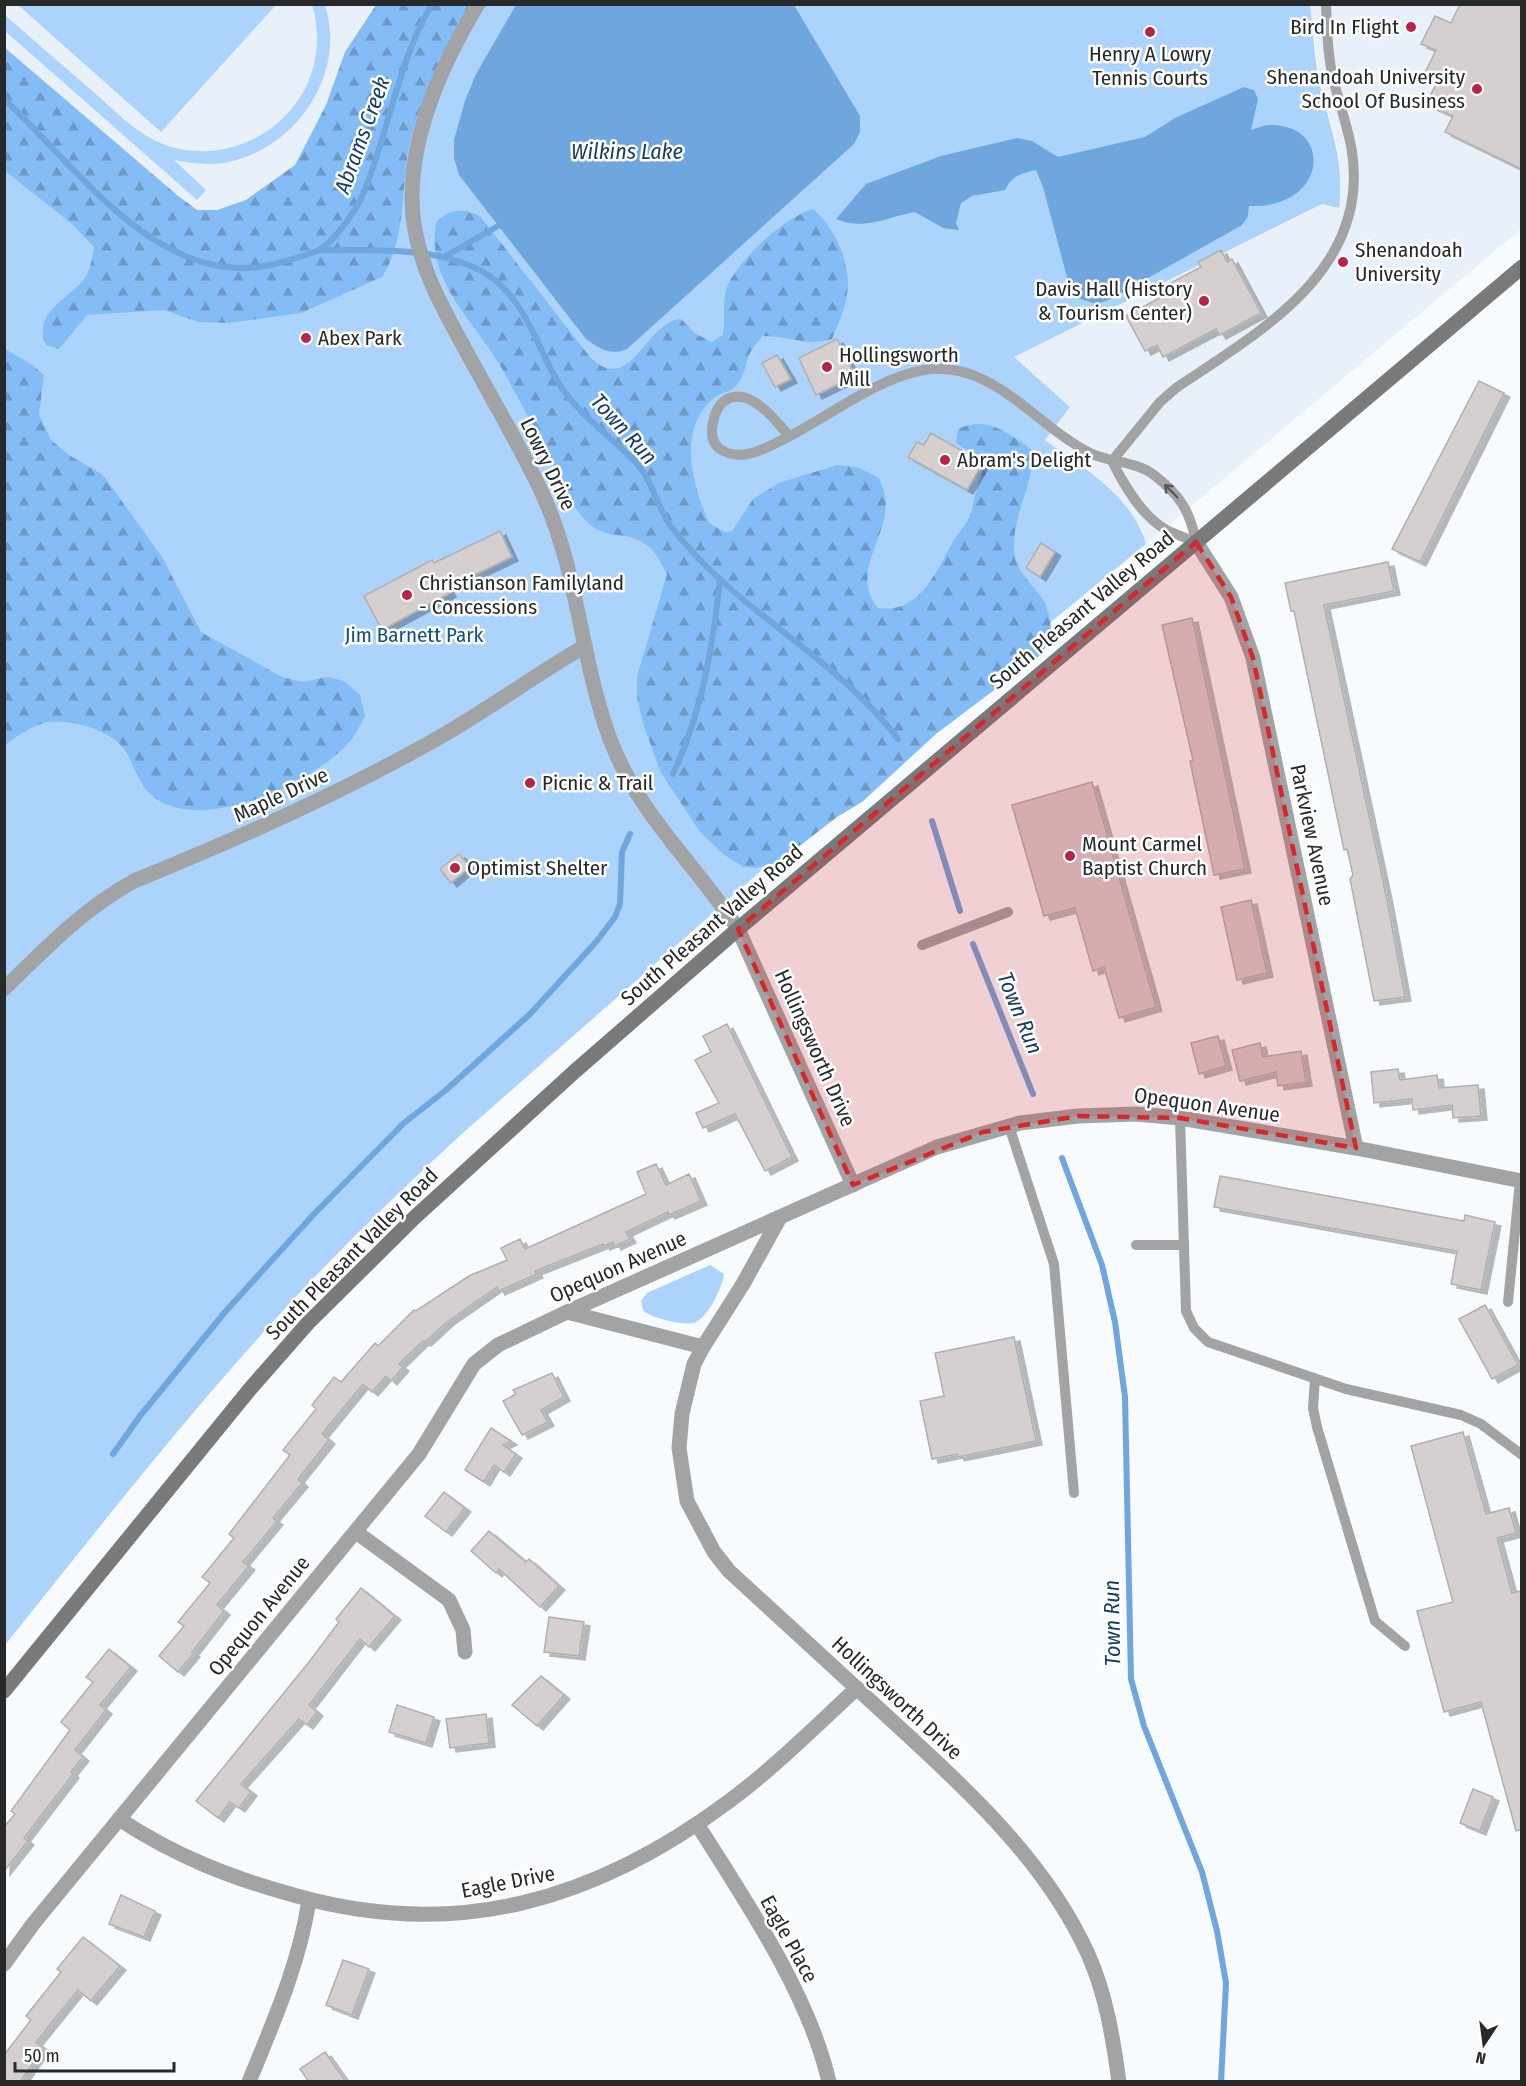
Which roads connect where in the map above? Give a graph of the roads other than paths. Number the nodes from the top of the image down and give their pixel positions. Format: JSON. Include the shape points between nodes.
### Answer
{"nodes":[{"id":1,"x":478,"y":4,"type":"edge"},
{"id":2,"x":1326,"y":4,"type":"edge"},
{"id":3,"x":1521,"y":267,"type":"edge"},
{"id":4,"x":789,"y":436,"type":"junction"},
{"id":5,"x":1112,"y":461,"type":"junction"},
{"id":6,"x":1196,"y":542,"type":"junction"},
{"id":7,"x":585,"y":646,"type":"junction"},
{"id":8,"x":1008,"y":912,"type":"dead end"},
{"id":9,"x":738,"y":929,"type":"junction"},
{"id":10,"x":922,"y":945,"type":"dead end"},
{"id":11,"x":4,"y":989,"type":"edge"},
{"id":12,"x":1180,"y":1118,"type":"junction"},
{"id":13,"x":1009,"y":1126,"type":"junction"},
{"id":14,"x":1356,"y":1148,"type":"junction"},
{"id":15,"x":1521,"y":1181,"type":"edge"},
{"id":16,"x":853,"y":1185,"type":"junction"},
{"id":17,"x":779,"y":1219,"type":"junction"},
{"id":18,"x":1136,"y":1245,"type":"dead end"},
{"id":19,"x":1184,"y":1245,"type":"junction"},
{"id":20,"x":1508,"y":1302,"type":"dead end"},
{"id":21,"x":567,"y":1312,"type":"junction"},
{"id":22,"x":703,"y":1347,"type":"junction"},
{"id":23,"x":1315,"y":1379,"type":"junction"},
{"id":24,"x":1521,"y":1455,"type":"edge"},
{"id":25,"x":1074,"y":1493,"type":"dead end"},
{"id":26,"x":356,"y":1532,"type":"junction"},
{"id":27,"x":1405,"y":1646,"type":"dead end"},
{"id":28,"x":465,"y":1652,"type":"dead end"},
{"id":29,"x":857,"y":1688,"type":"junction"},
{"id":30,"x":4,"y":1691,"type":"edge"},
{"id":31,"x":119,"y":1819,"type":"junction"},
{"id":32,"x":697,"y":1824,"type":"junction"},
{"id":33,"x":309,"y":1900,"type":"junction"},
{"id":34,"x":4,"y":1964,"type":"edge"},
{"id":35,"x":249,"y":2082,"type":"edge"},
{"id":36,"x":829,"y":2082,"type":"edge"},
{"id":37,"x":1119,"y":2082,"type":"edge"}],
"edges":[{"from":1,"to":7,"type":"street","name":"Lowry Drive","via":[[429,106],[414,168],[413,219],[427,275],[550,514],[575,591]]},
{"from":2,"to":5,"type":"lane","via":[[1330,65],[1348,130],[1354,173],[1351,210],[1337,246],[1283,314],[1176,388]]},
{"from":3,"to":6,"type":"main road","name":"South Pleasant Valley Road"},
{"from":4,"to":4,"type":"lane","via":[[767,448],[739,455],[724,452],[711,433],[719,405],[735,398],[758,405]]},
{"from":4,"to":5,"type":"lane","via":[[905,375],[954,369],[989,381],[1060,435],[1091,454]]},
{"from":5,"to":6,"type":"lane","via":[[1122,482],[1152,519],[1164,529]]},
{"from":6,"to":5,"type":"lane","one_way":true,"via":[[1191,516],[1154,475]]},
{"from":6,"to":9,"type":"main road","name":"South Pleasant Valley Road"},
{"from":6,"to":14,"type":"street","name":"Parkview Avenue","via":[[1231,597],[1253,658]]},
{"from":7,"to":9,"type":"street","name":"Lowry Drive","via":[[611,740],[639,798]]},
{"from":7,"to":11,"type":"street","name":"Maple Drive","via":[[432,742],[346,787],[111,894],[69,925]]},
{"from":8,"to":10,"type":"lane"},
{"from":9,"to":16,"type":"street","name":"Hollingsworth Drive"},
{"from":9,"to":30,"type":"main road","name":"South Pleasant Valley Road","via":[[493,1145],[308,1323],[249,1389]]},
{"from":12,"to":13,"type":"street","name":"Opequon Avenue","via":[[1136,1114],[1078,1116]]},
{"from":12,"to":14,"type":"street","name":"Opequon Avenue"},
{"from":12,"to":19,"type":"lane"},
{"from":13,"to":16,"type":"street","name":"Opequon Avenue","via":[[937,1147]]},
{"from":13,"to":25,"type":"lane","via":[[1054,1264]]},
{"from":14,"to":15,"type":"street","name":"Opequon Avenue"},
{"from":15,"to":20,"type":"lane"},
{"from":16,"to":17,"type":"street","name":"Opequon Avenue"},
{"from":17,"to":21,"type":"street","name":"Opequon Avenue"},
{"from":17,"to":22,"type":"street","name":"Hollingsworth Drive"},
{"from":18,"to":19,"type":"lane"},
{"from":19,"to":23,"type":"lane","via":[[1186,1311],[1194,1328],[1222,1349]]},
{"from":21,"to":22,"type":"street"},
{"from":21,"to":26,"type":"street","name":"Opequon Avenue","via":[[498,1345],[474,1364],[418,1454]]},
{"from":22,"to":29,"type":"street","name":"Hollingsworth Drive","via":[[694,1364],[682,1414],[679,1448],[687,1501],[729,1571]]},
{"from":23,"to":24,"type":"lane","via":[[1461,1415],[1482,1424]]},
{"from":23,"to":27,"type":"lane","via":[[1313,1408],[1317,1427],[1375,1621]]},
{"from":26,"to":28,"type":"street","via":[[449,1600],[463,1630]]},
{"from":26,"to":31,"type":"street","name":"Opequon Avenue"},
{"from":29,"to":32,"type":"street","name":"Eagle Drive","via":[[789,1751]]},
{"from":29,"to":37,"type":"street","name":"Hollingsworth Drive","via":[[977,1800],[1051,1889],[1089,1956],[1101,1990]]},
{"from":31,"to":33,"type":"street","name":"Eagle Drive","via":[[210,1869]]},
{"from":31,"to":34,"type":"street","name":"Opequon Avenue"},
{"from":32,"to":33,"type":"street","name":"Eagle Drive","via":[[603,1877],[520,1904],[426,1916],[358,1910]]},
{"from":32,"to":36,"type":"street","name":"Eagle Place","via":[[790,1983],[811,2027]]},
{"from":33,"to":35,"type":"street","via":[[279,2008]]}]}
